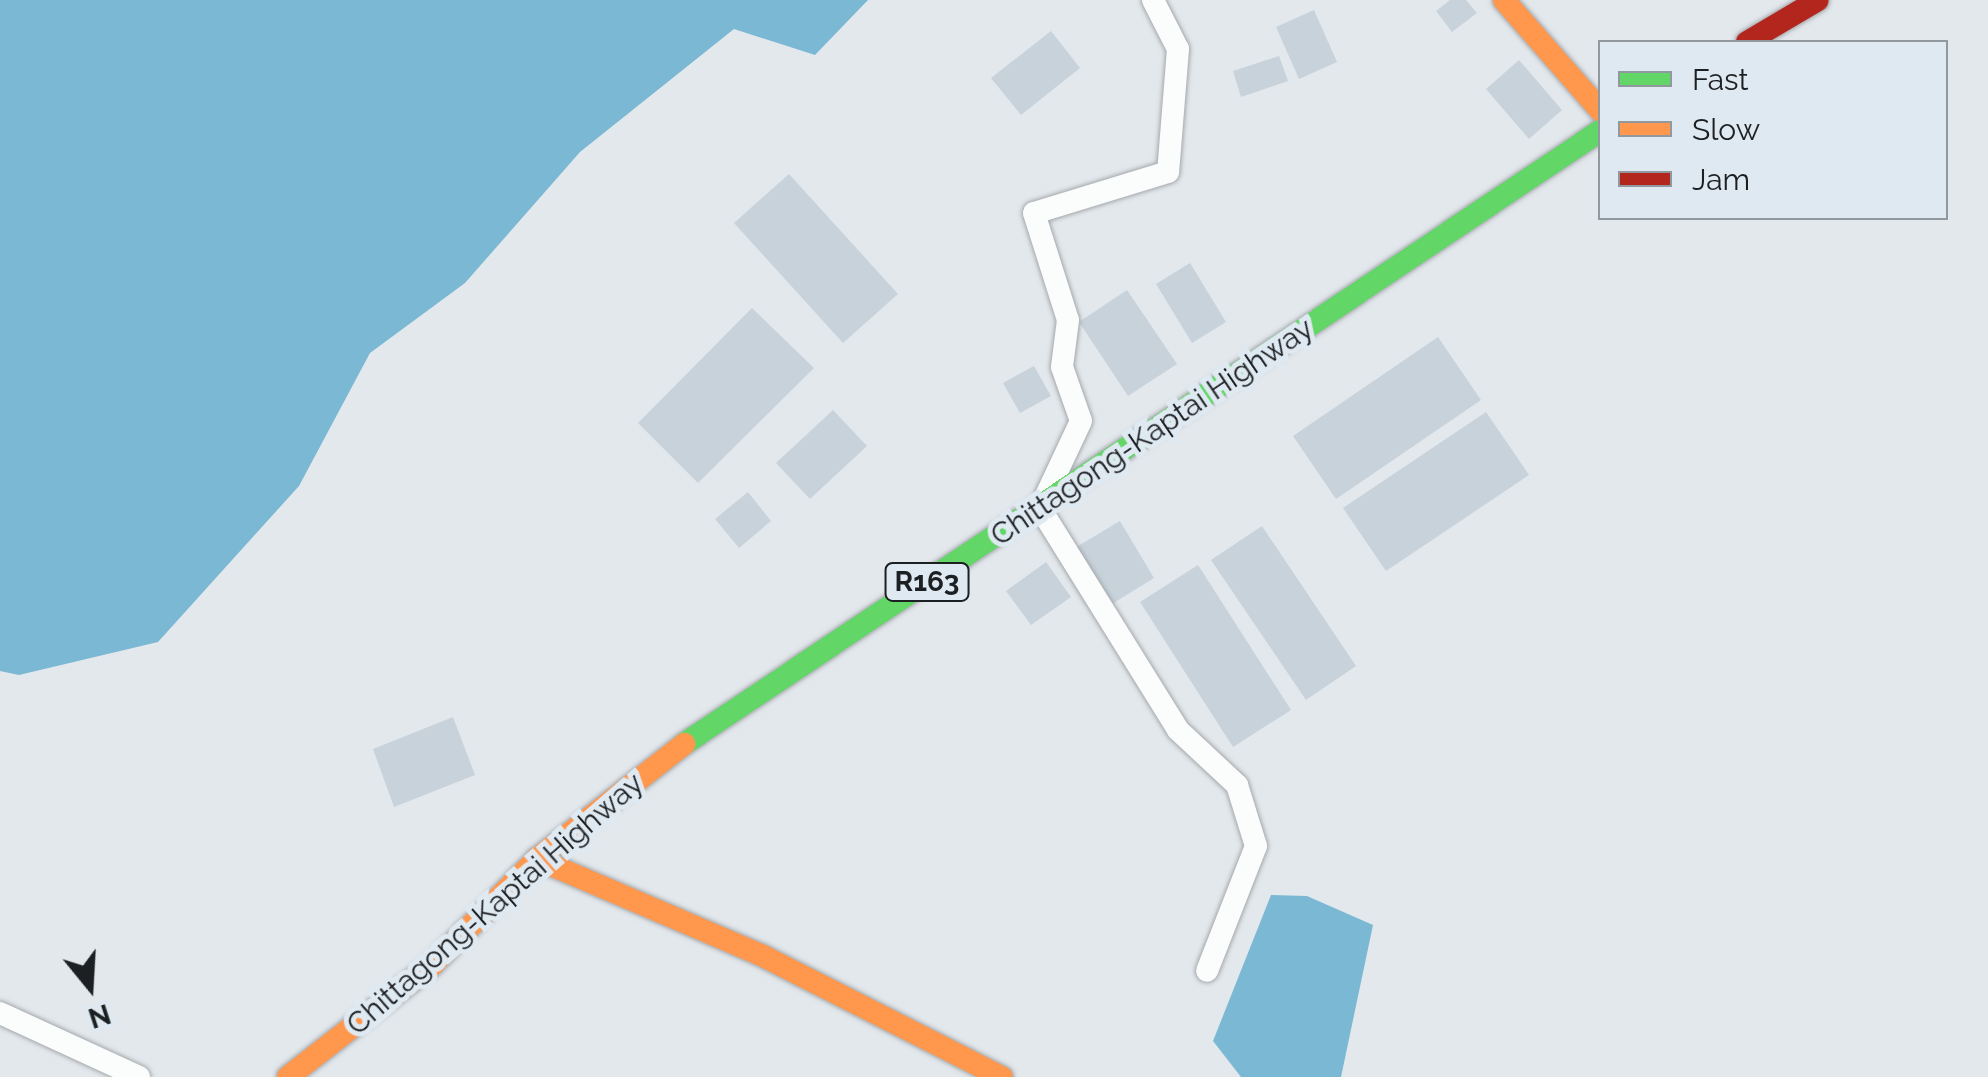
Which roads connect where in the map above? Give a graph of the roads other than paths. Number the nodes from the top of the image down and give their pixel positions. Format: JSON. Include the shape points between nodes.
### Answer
{"nodes":[{"id":1,"x":1154,"y":0,"type":"edge"},
{"id":2,"x":1504,"y":0,"type":"edge"},
{"id":3,"x":1818,"y":0,"type":"edge"},
{"id":4,"x":1750,"y":40,"type":"edge"},
{"id":5,"x":1598,"y":108,"type":"edge"},
{"id":6,"x":1598,"y":132,"type":"edge"},
{"id":7,"x":1040,"y":508,"type":"junction"},
{"id":8,"x":536,"y":859,"type":"junction"},
{"id":9,"x":1206,"y":971,"type":"dead end"},
{"id":10,"x":0,"y":1013,"type":"edge"},
{"id":11,"x":139,"y":1077,"type":"edge"},
{"id":12,"x":288,"y":1077,"type":"edge"},
{"id":13,"x":1002,"y":1077,"type":"edge"}],
"edges":[{"from":1,"to":7,"type":"lane","via":[[1178,49],[1168,172],[1034,212],[1068,320],[1062,366],[1082,422]]},
{"from":2,"to":5,"type":"main road"},
{"from":3,"to":4,"type":"main road"},
{"from":6,"to":7,"type":"main road","name":"Chittagong-Kaptai Highway","number":"R163"},
{"from":7,"to":8,"type":"main road","name":"Chittagong-Kaptai Highway","number":"R163","via":[[719,717]]},
{"from":7,"to":9,"type":"lane","via":[[1178,730],[1237,785],[1256,846]]},
{"from":8,"to":12,"type":"main road","name":"Chittagong-Kaptai Highway","number":"R163","via":[[432,964]]},
{"from":8,"to":13,"type":"main road","via":[[763,956]]},
{"from":10,"to":11,"type":"lane"}]}
